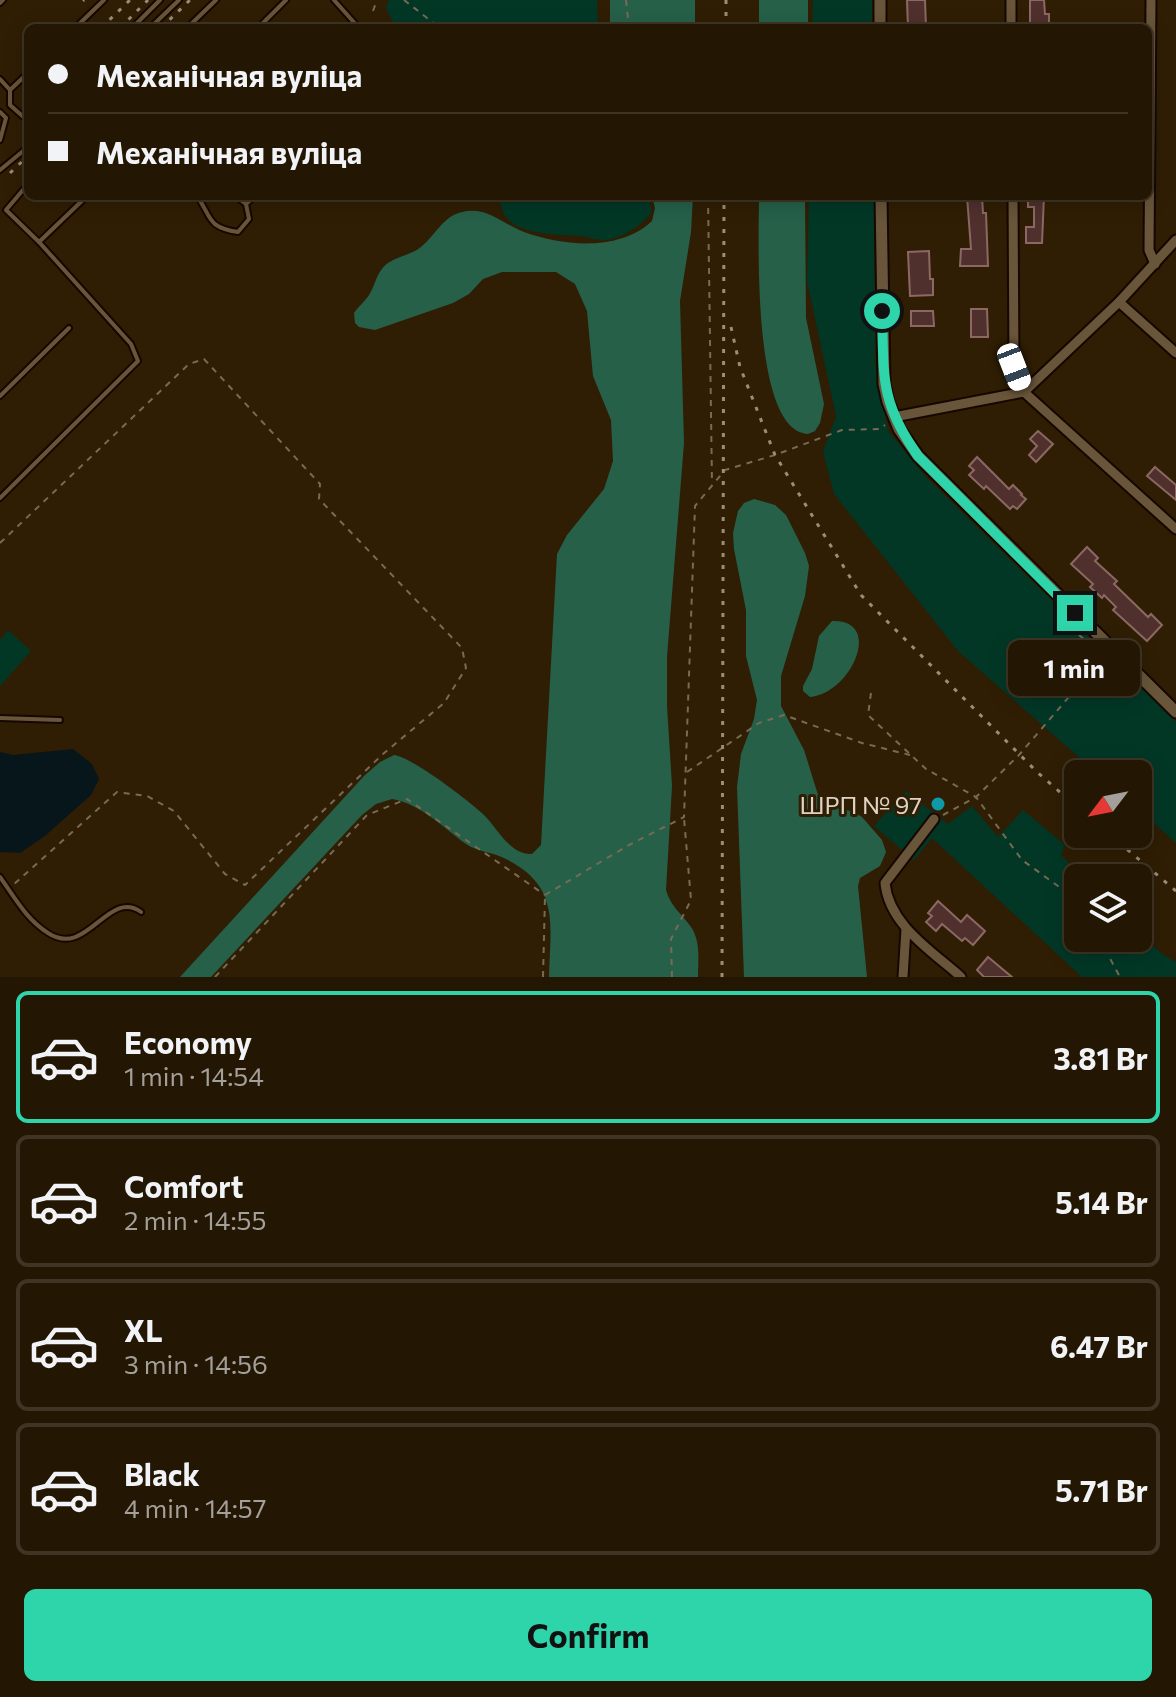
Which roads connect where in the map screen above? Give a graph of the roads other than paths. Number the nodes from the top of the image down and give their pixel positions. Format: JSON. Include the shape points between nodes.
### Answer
{"nodes":[{"id":1,"x":104,"y":0,"type":"edge"},
{"id":2,"x":160,"y":0,"type":"edge"},
{"id":3,"x":179,"y":0,"type":"edge"},
{"id":4,"x":216,"y":0,"type":"edge"},
{"id":5,"x":286,"y":0,"type":"edge"},
{"id":6,"x":334,"y":0,"type":"edge"},
{"id":7,"x":880,"y":0,"type":"edge"},
{"id":8,"x":1011,"y":0,"type":"edge"},
{"id":9,"x":1151,"y":0,"type":"edge"},
{"id":10,"x":79,"y":24,"type":"edge"},
{"id":11,"x":136,"y":24,"type":"edge"},
{"id":12,"x":154,"y":24,"type":"edge"},
{"id":13,"x":191,"y":24,"type":"edge"},
{"id":14,"x":262,"y":24,"type":"edge"},
{"id":15,"x":355,"y":24,"type":"edge"},
{"id":16,"x":880,"y":24,"type":"edge"},
{"id":17,"x":1011,"y":24,"type":"edge"},
{"id":18,"x":1151,"y":24,"type":"edge"},
{"id":19,"x":24,"y":77,"type":"edge"},
{"id":20,"x":0,"y":79,"type":"edge"},
{"id":21,"x":10,"y":90,"type":"junction"},
{"id":22,"x":0,"y":112,"type":"edge"},
{"id":23,"x":24,"y":117,"type":"edge"},
{"id":24,"x":2,"y":129,"type":"edge"},
{"id":25,"x":0,"y":140,"type":"edge"},
{"id":26,"x":24,"y":150,"type":"edge"},
{"id":27,"x":0,"y":170,"type":"edge"},
{"id":28,"x":24,"y":189,"type":"edge"},
{"id":29,"x":83,"y":200,"type":"edge"},
{"id":30,"x":200,"y":200,"type":"edge"},
{"id":31,"x":240,"y":200,"type":"edge"},
{"id":32,"x":250,"y":200,"type":"edge"},
{"id":33,"x":881,"y":200,"type":"edge"},
{"id":34,"x":1013,"y":200,"type":"edge"},
{"id":35,"x":1149,"y":200,"type":"edge"},
{"id":36,"x":0,"y":204,"type":"edge"},
{"id":37,"x":246,"y":204,"type":"junction"},
{"id":38,"x":6,"y":210,"type":"junction"},
{"id":39,"x":1176,"y":240,"type":"edge"},
{"id":40,"x":39,"y":242,"type":"junction"},
{"id":41,"x":1155,"y":264,"type":"junction"},
{"id":42,"x":1119,"y":302,"type":"junction"},
{"id":43,"x":69,"y":328,"type":"dead end"},
{"id":44,"x":1176,"y":353,"type":"edge"},
{"id":45,"x":1024,"y":392,"type":"junction"},
{"id":46,"x":0,"y":396,"type":"edge"},
{"id":47,"x":894,"y":417,"type":"junction"},
{"id":48,"x":0,"y":498,"type":"edge"},
{"id":49,"x":1176,"y":529,"type":"edge"},
{"id":50,"x":1176,"y":712,"type":"edge"},
{"id":51,"x":0,"y":718,"type":"edge"},
{"id":52,"x":60,"y":720,"type":"dead end"},
{"id":53,"x":934,"y":819,"type":"road end"},
{"id":54,"x":0,"y":877,"type":"edge"},
{"id":55,"x":141,"y":912,"type":"dead end"},
{"id":56,"x":906,"y":929,"type":"junction"},
{"id":57,"x":903,"y":977,"type":"edge"},
{"id":58,"x":961,"y":977,"type":"edge"}],
"edges":[{"from":1,"to":10,"type":"lane"},
{"from":2,"to":11,"type":"lane"},
{"from":3,"to":12,"type":"lane"},
{"from":4,"to":13,"type":"lane"},
{"from":5,"to":14,"type":"lane"},
{"from":6,"to":15,"type":"lane"},
{"from":7,"to":16,"type":"street"},
{"from":8,"to":17,"type":"street"},
{"from":9,"to":18,"type":"street"},
{"from":19,"to":21,"type":"lane"},
{"from":20,"to":21,"type":"lane"},
{"from":21,"to":23,"type":"lane","via":[[10,105]]},
{"from":22,"to":24,"type":"lane","via":[[6,118]]},
{"from":24,"to":25,"type":"lane"},
{"from":26,"to":27,"type":"lane"},
{"from":28,"to":38,"type":"lane"},
{"from":29,"to":40,"type":"lane"},
{"from":30,"to":37,"type":"lane","via":[[222,230],[238,232],[249,219]]},
{"from":31,"to":37,"type":"lane"},
{"from":32,"to":37,"type":"lane"},
{"from":33,"to":47,"type":"street","via":[[883,367]]},
{"from":34,"to":45,"type":"street","via":[[1014,367]]},
{"from":35,"to":41,"type":"street","via":[[1149,250]]},
{"from":36,"to":38,"type":"lane"},
{"from":38,"to":40,"type":"lane"},
{"from":39,"to":41,"type":"street"},
{"from":40,"to":48,"type":"lane","via":[[131,344],[138,361]]},
{"from":41,"to":42,"type":"street"},
{"from":42,"to":44,"type":"street"},
{"from":42,"to":45,"type":"street"},
{"from":43,"to":46,"type":"lane"},
{"from":45,"to":47,"type":"street"},
{"from":45,"to":49,"type":"street"},
{"from":47,"to":50,"type":"street","via":[[918,456]]},
{"from":51,"to":52,"type":"lane"},
{"from":53,"to":56,"type":"street","via":[[885,883],[886,901]]},
{"from":54,"to":55,"type":"lane","via":[[23,911],[62,938],[85,934],[122,906]]},
{"from":56,"to":57,"type":"street"},
{"from":56,"to":58,"type":"street"}]}
